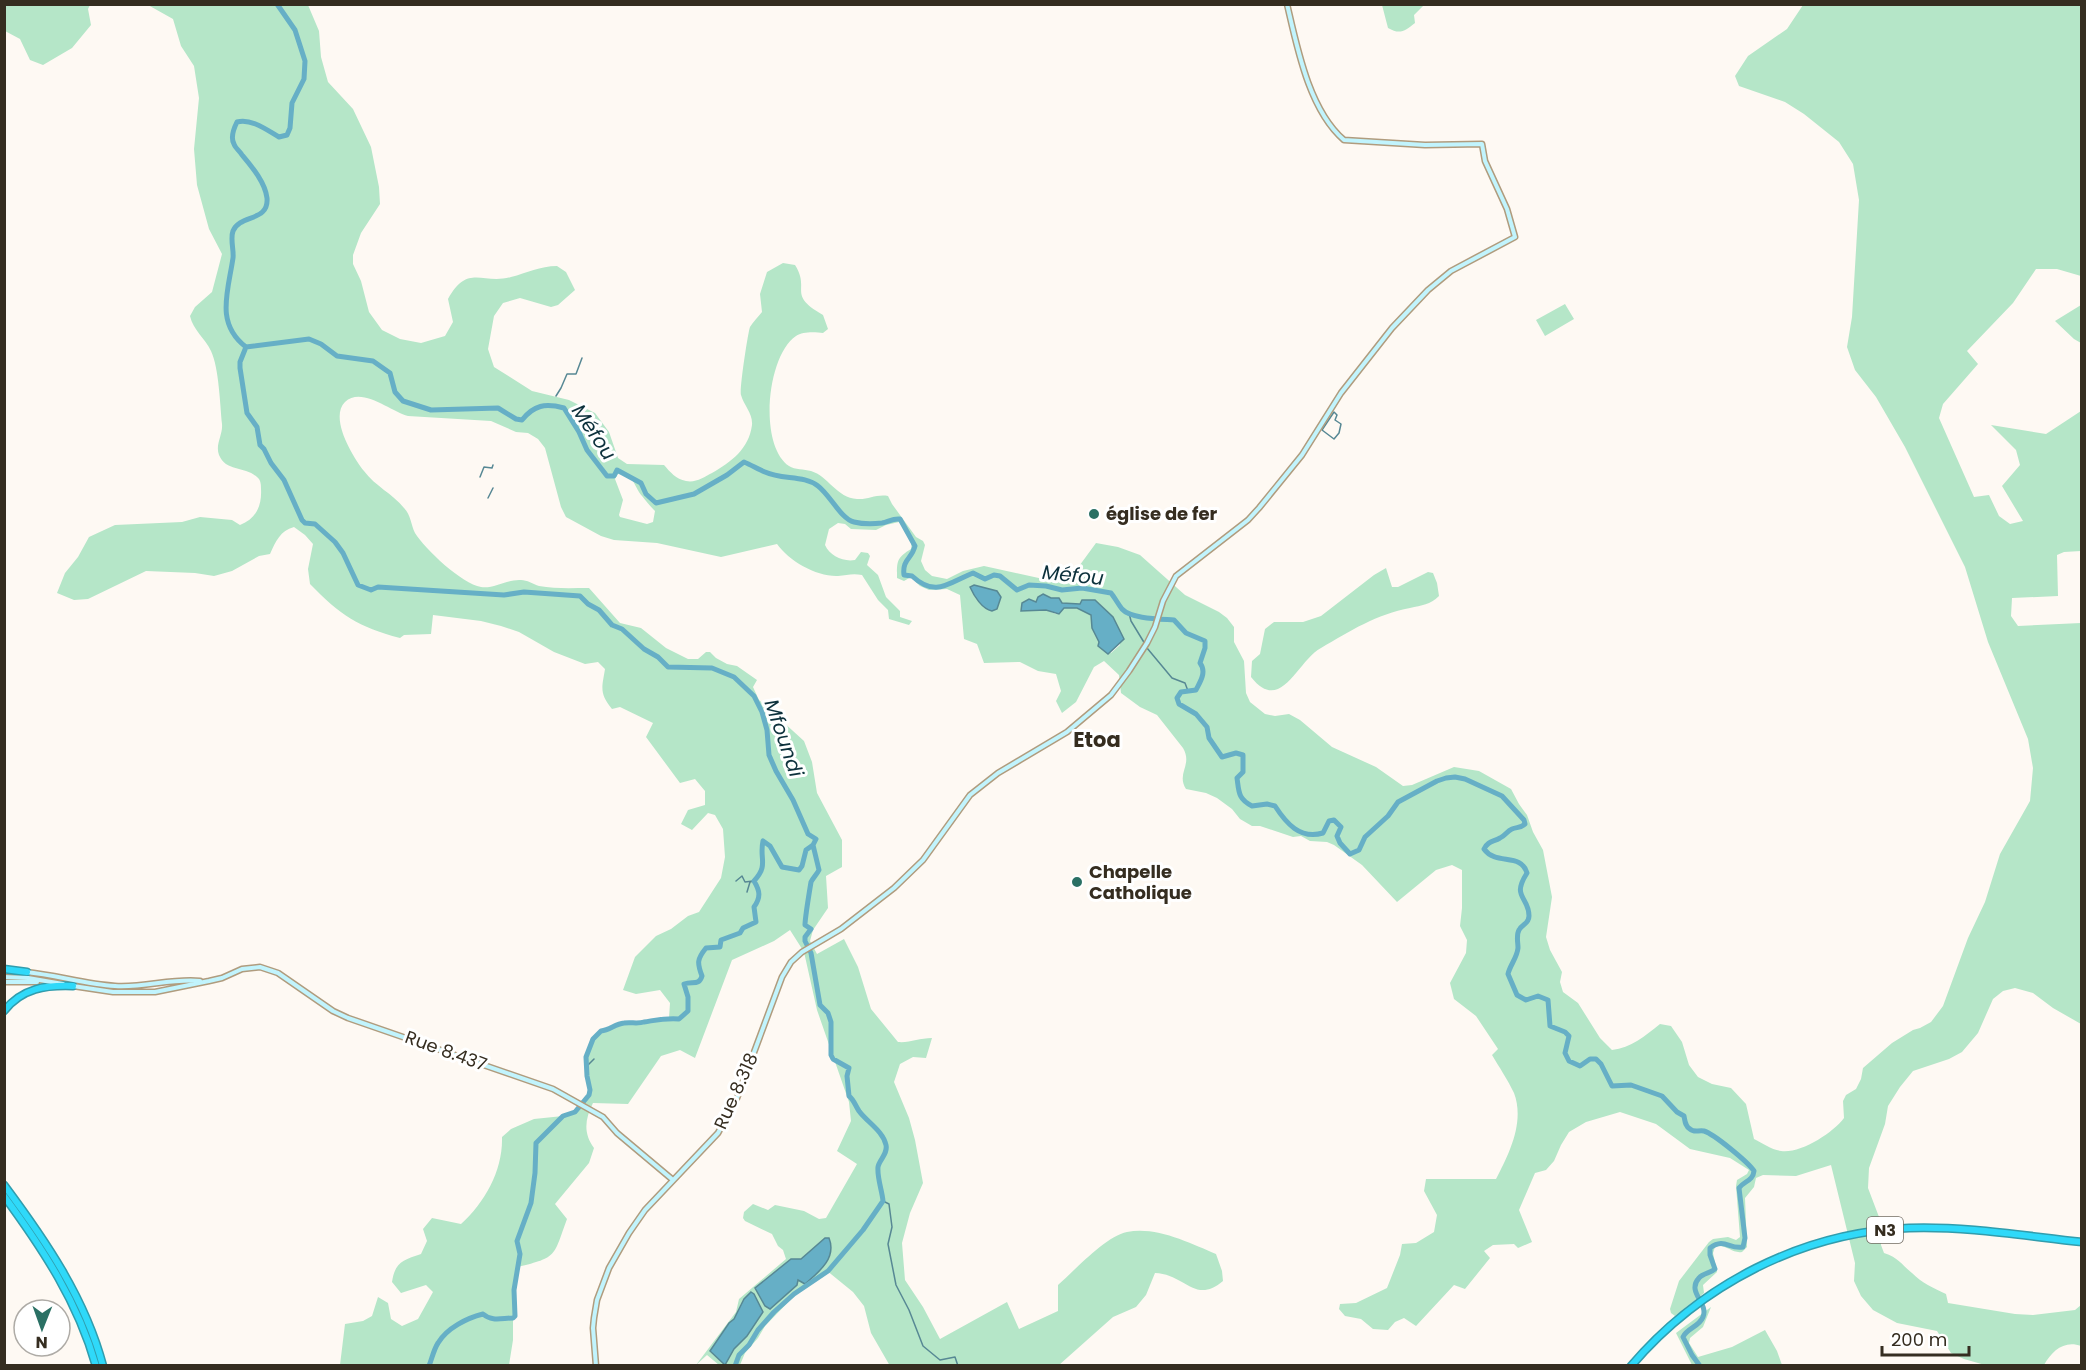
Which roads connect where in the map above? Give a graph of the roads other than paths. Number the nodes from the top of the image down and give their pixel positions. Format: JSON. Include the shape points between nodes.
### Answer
{"nodes":[{"id":1,"x":1287,"y":4,"type":"edge"},
{"id":2,"x":4,"y":971,"type":"edge"},
{"id":3,"x":27,"y":972,"type":"joint"},
{"id":4,"x":4,"y":977,"type":"edge"},
{"id":5,"x":204,"y":981,"type":"junction"},
{"id":6,"x":4,"y":982,"type":"edge"},
{"id":7,"x":51,"y":982,"type":"junction"},
{"id":8,"x":73,"y":986,"type":"junction"},
{"id":9,"x":4,"y":1011,"type":"edge"},
{"id":10,"x":673,"y":1180,"type":"junction"},
{"id":11,"x":4,"y":1185,"type":"edge"},
{"id":12,"x":4,"y":1196,"type":"edge"},
{"id":13,"x":2082,"y":1242,"type":"edge"},
{"id":14,"x":96,"y":1365,"type":"edge"},
{"id":15,"x":103,"y":1365,"type":"edge"},
{"id":16,"x":596,"y":1365,"type":"edge"},
{"id":17,"x":1631,"y":1365,"type":"edge"}],
"edges":[{"from":1,"to":10,"type":"main road","name":"Rue 8.318","via":[[1305,72],[1319,106],[1337,134],[1344,140],[1482,144],[1515,237],[1451,272],[1410,309],[1341,393],[1302,455],[1259,508],[1176,576],[1141,654],[1111,695],[1067,732],[998,773],[970,795],[922,860],[894,888],[791,962],[720,1131]]},
{"from":2,"to":3,"type":"highway"},
{"from":3,"to":5,"type":"main road","name":"Rue 8.437","via":[[115,986]]},
{"from":4,"to":7,"type":"main road","name":"Rue 8.437"},
{"from":5,"to":8,"type":"main road","name":"Rue 8.437","via":[[141,993]]},
{"from":5,"to":10,"type":"main road","name":"Rue 8.437","via":[[254,966],[269,968],[348,1018],[553,1089],[603,1117],[616,1133]]},
{"from":6,"to":7,"type":"main road"},
{"from":7,"to":8,"type":"main road","name":"Rue 8.437"},
{"from":8,"to":9,"type":"highway","via":[[31,990]]},
{"from":10,"to":16,"type":"main road","name":"Rue 8.318","via":[[637,1221],[609,1268],[594,1318]]},
{"from":11,"to":15,"type":"highway","via":[[71,1286]]},
{"from":12,"to":14,"type":"highway","via":[[61,1280]]},
{"from":13,"to":17,"type":"highway","number":"N3","via":[[1908,1228],[1809,1246],[1738,1276],[1703,1299],[1668,1327]]}]}
